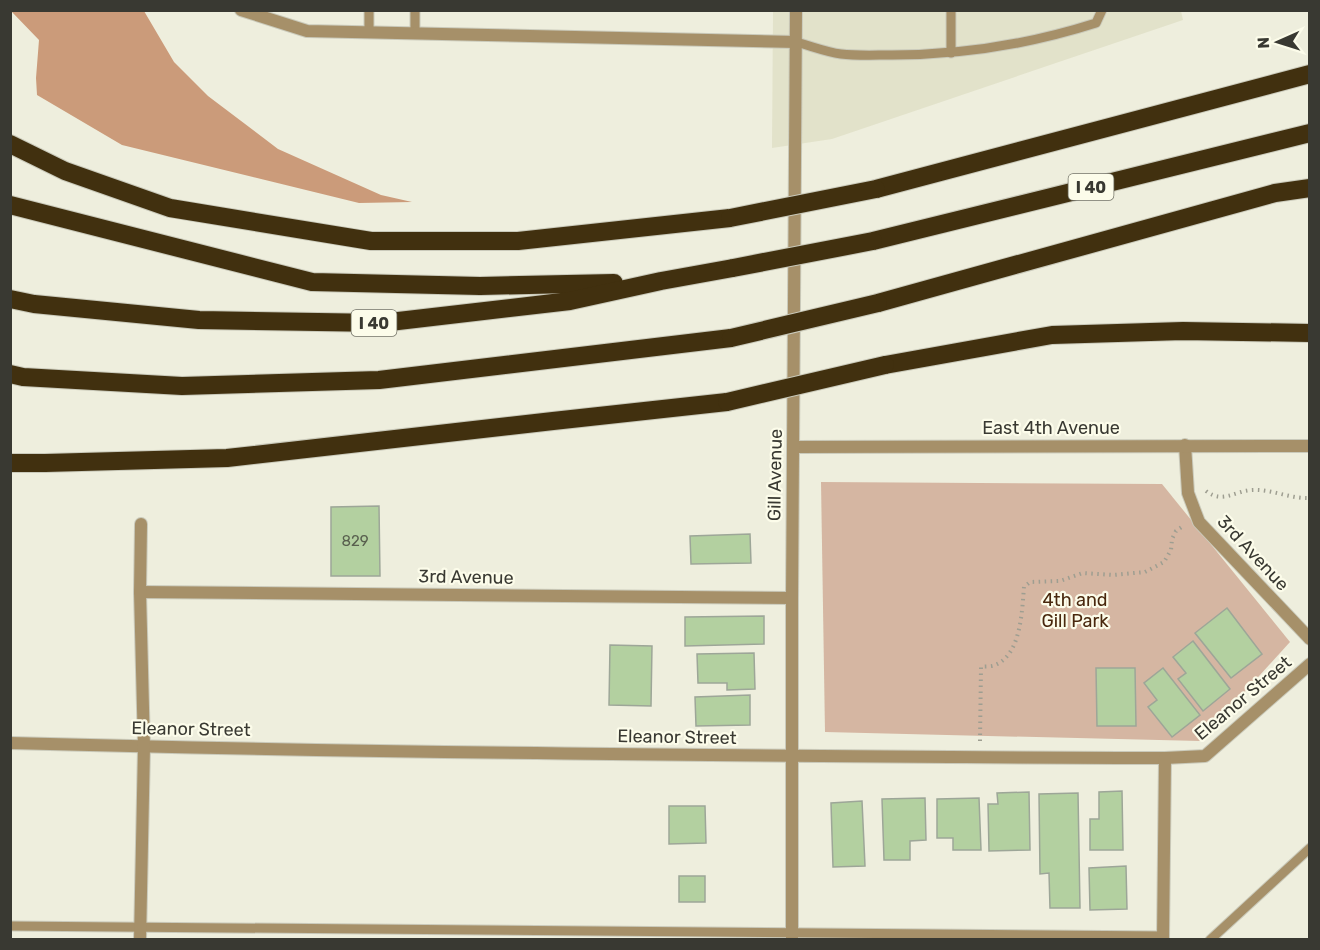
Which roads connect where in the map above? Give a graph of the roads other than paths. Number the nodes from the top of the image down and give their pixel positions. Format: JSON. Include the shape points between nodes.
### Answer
{"nodes":[{"id":1,"x":242,"y":10,"type":"edge"},
{"id":2,"x":369,"y":10,"type":"edge"},
{"id":3,"x":415,"y":10,"type":"edge"},
{"id":4,"x":796,"y":10,"type":"edge"},
{"id":5,"x":951,"y":10,"type":"edge"},
{"id":6,"x":1102,"y":10,"type":"edge"},
{"id":7,"x":369,"y":32,"type":"junction"},
{"id":8,"x":415,"y":33,"type":"junction"},
{"id":9,"x":796,"y":42,"type":"junction"},
{"id":10,"x":951,"y":53,"type":"junction"},
{"id":11,"x":1310,"y":75,"type":"edge"},
{"id":12,"x":1310,"y":133,"type":"edge"},
{"id":13,"x":10,"y":144,"type":"edge"},
{"id":14,"x":1310,"y":188,"type":"edge"},
{"id":15,"x":10,"y":206,"type":"edge"},
{"id":16,"x":661,"y":282,"type":"junction"},
{"id":17,"x":10,"y":299,"type":"edge"},
{"id":18,"x":1310,"y":333,"type":"edge"},
{"id":19,"x":15,"y":376,"type":"edge"},
{"id":20,"x":1185,"y":445,"type":"junction"},
{"id":21,"x":1310,"y":446,"type":"edge"},
{"id":22,"x":793,"y":447,"type":"junction"},
{"id":23,"x":10,"y":463,"type":"edge"},
{"id":24,"x":141,"y":524,"type":"dead end"},
{"id":25,"x":140,"y":592,"type":"junction"},
{"id":26,"x":792,"y":598,"type":"junction"},
{"id":27,"x":1310,"y":639,"type":"edge"},
{"id":28,"x":1310,"y":664,"type":"edge"},
{"id":29,"x":10,"y":743,"type":"edge"},
{"id":30,"x":144,"y":747,"type":"junction"},
{"id":31,"x":792,"y":756,"type":"junction"},
{"id":32,"x":1165,"y":758,"type":"junction"},
{"id":33,"x":1310,"y":848,"type":"edge"},
{"id":34,"x":10,"y":926,"type":"edge"},
{"id":35,"x":140,"y":926,"type":"junction"},
{"id":36,"x":792,"y":936,"type":"edge"},
{"id":37,"x":1163,"y":938,"type":"edge"},
{"id":38,"x":140,"y":939,"type":"edge"},
{"id":39,"x":1210,"y":939,"type":"edge"}],
"edges":[{"from":1,"to":7,"type":"street","via":[[308,31]]},
{"from":2,"to":7,"type":"lane"},
{"from":3,"to":8,"type":"lane"},
{"from":4,"to":9,"type":"street","name":"Gill Avenue"},
{"from":5,"to":10,"type":"lane"},
{"from":6,"to":10,"type":"lane","via":[[1096,23],[1071,31]]},
{"from":7,"to":8,"type":"street"},
{"from":8,"to":9,"type":"street"},
{"from":9,"to":10,"type":"lane","via":[[840,54]]},
{"from":9,"to":22,"type":"street","name":"Gill Avenue"},
{"from":11,"to":13,"type":"highway","bridge":true,"via":[[876,189],[730,218],[518,241],[371,241],[170,208],[65,171]]},
{"from":12,"to":16,"type":"highway","number":"I 40","bridge":true,"via":[[873,241]]},
{"from":14,"to":19,"type":"highway","bridge":true,"via":[[1275,193],[878,303],[731,338],[379,380],[182,386]]},
{"from":15,"to":16,"type":"highway","via":[[312,282],[480,286]]},
{"from":16,"to":17,"type":"highway","number":"I 40","via":[[570,301],[381,323],[199,320]]},
{"from":18,"to":23,"type":"highway","bridge":true,"via":[[1052,335],[885,365],[727,402],[227,458]]},
{"from":20,"to":21,"type":"street","name":"East 4th Avenue"},
{"from":20,"to":22,"type":"street","name":"East 4th Avenue"},
{"from":20,"to":27,"type":"street","name":"3rd Avenue","via":[[1188,493],[1199,522]]},
{"from":22,"to":26,"type":"street","name":"Gill Avenue"},
{"from":24,"to":25,"type":"street"},
{"from":25,"to":26,"type":"street","name":"3rd Avenue"},
{"from":25,"to":30,"type":"street"},
{"from":26,"to":31,"type":"street","name":"Gill Avenue"},
{"from":28,"to":32,"type":"street","name":"Eleanor Street","via":[[1205,756]]},
{"from":29,"to":30,"type":"street","name":"Eleanor Street"},
{"from":30,"to":31,"type":"street","name":"Eleanor Street"},
{"from":30,"to":35,"type":"street"},
{"from":31,"to":32,"type":"street","name":"Eleanor Street"},
{"from":31,"to":36,"type":"street","name":"Gill Avenue"},
{"from":32,"to":37,"type":"street"},
{"from":33,"to":39,"type":"lane"},
{"from":34,"to":35,"type":"lane"},
{"from":35,"to":36,"type":"lane"},
{"from":35,"to":38,"type":"street"},
{"from":36,"to":37,"type":"lane"}]}
